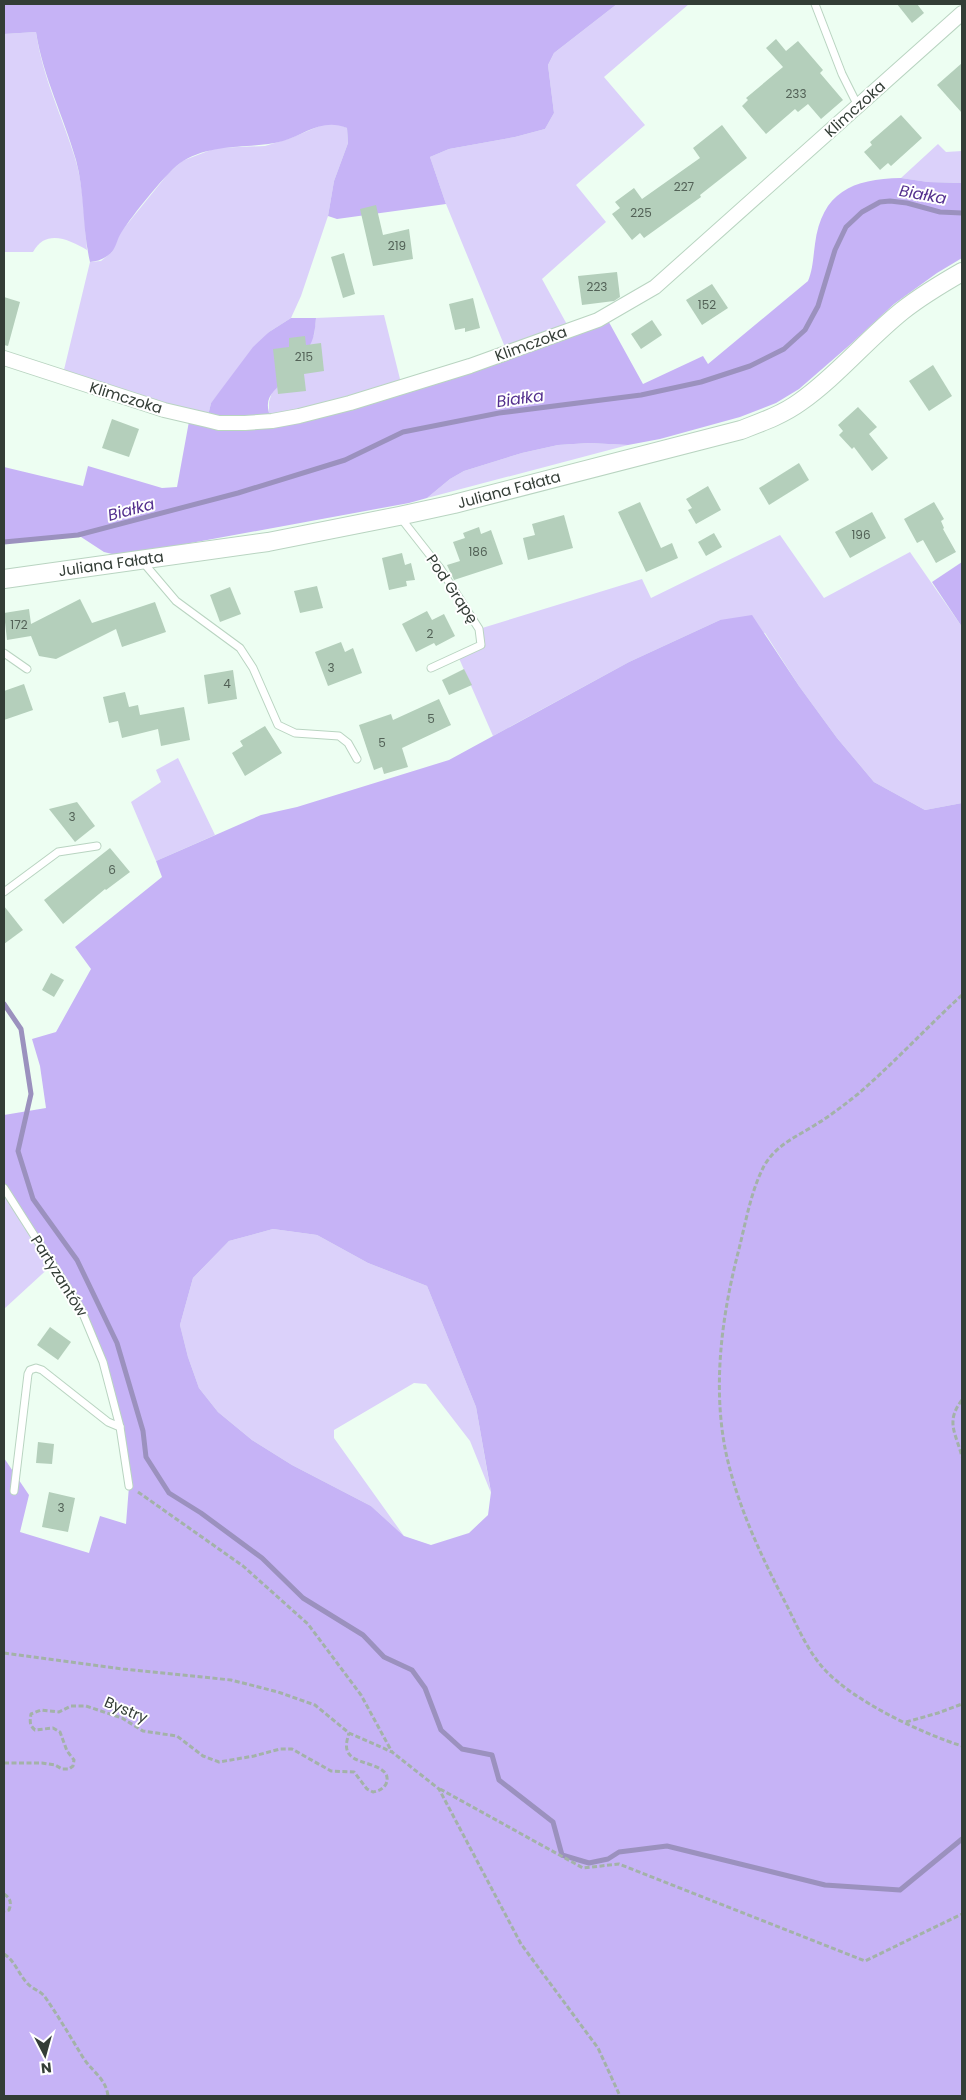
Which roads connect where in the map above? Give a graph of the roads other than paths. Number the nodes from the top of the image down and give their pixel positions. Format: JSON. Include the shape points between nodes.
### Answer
{"nodes":[{"id":1,"x":815,"y":4,"type":"edge"},
{"id":2,"x":962,"y":13,"type":"edge"},
{"id":3,"x":858,"y":106,"type":"junction"},
{"id":4,"x":962,"y":272,"type":"edge"},
{"id":5,"x":4,"y":358,"type":"edge"},
{"id":6,"x":399,"y":516,"type":"junction"},
{"id":7,"x":142,"y":560,"type":"junction"},
{"id":8,"x":4,"y":579,"type":"edge"},
{"id":9,"x":4,"y":653,"type":"edge"},
{"id":10,"x":431,"y":668,"type":"dead end"},
{"id":11,"x":27,"y":669,"type":"dead end"},
{"id":12,"x":357,"y":758,"type":"dead end"},
{"id":13,"x":97,"y":846,"type":"dead end"},
{"id":14,"x":4,"y":892,"type":"edge"},
{"id":15,"x":4,"y":1188,"type":"edge"},
{"id":16,"x":120,"y":1427,"type":"junction"},
{"id":17,"x":129,"y":1486,"type":"road end"},
{"id":18,"x":14,"y":1492,"type":"dead end"}],
"edges":[{"from":1,"to":3,"type":"lane"},
{"from":2,"to":3,"type":"street","name":"Klimczoka"},
{"from":3,"to":5,"type":"street","name":"Klimczoka","via":[[655,288],[598,320],[470,366],[350,403],[272,421],[219,423],[155,407]]},
{"from":4,"to":6,"type":"street","name":"Juliana Fałata","via":[[901,312],[800,402],[777,416],[741,430]]},
{"from":6,"to":7,"type":"street","name":"Juliana Fałata","via":[[268,542]]},
{"from":6,"to":10,"type":"lane","name":"Pod Grapę","via":[[440,568],[479,629],[481,646]]},
{"from":7,"to":8,"type":"street","name":"Juliana Fałata"},
{"from":7,"to":12,"type":"lane","via":[[176,600],[240,648],[253,668],[278,725],[295,733],[340,736]]},
{"from":9,"to":11,"type":"lane"},
{"from":13,"to":14,"type":"lane","via":[[58,852]]},
{"from":15,"to":16,"type":"lane","name":"Partyzantów","via":[[81,1308],[103,1362]]},
{"from":16,"to":17,"type":"lane","name":"Partyzantów"},
{"from":16,"to":18,"type":"lane","via":[[108,1422],[42,1370],[30,1370]]}]}
